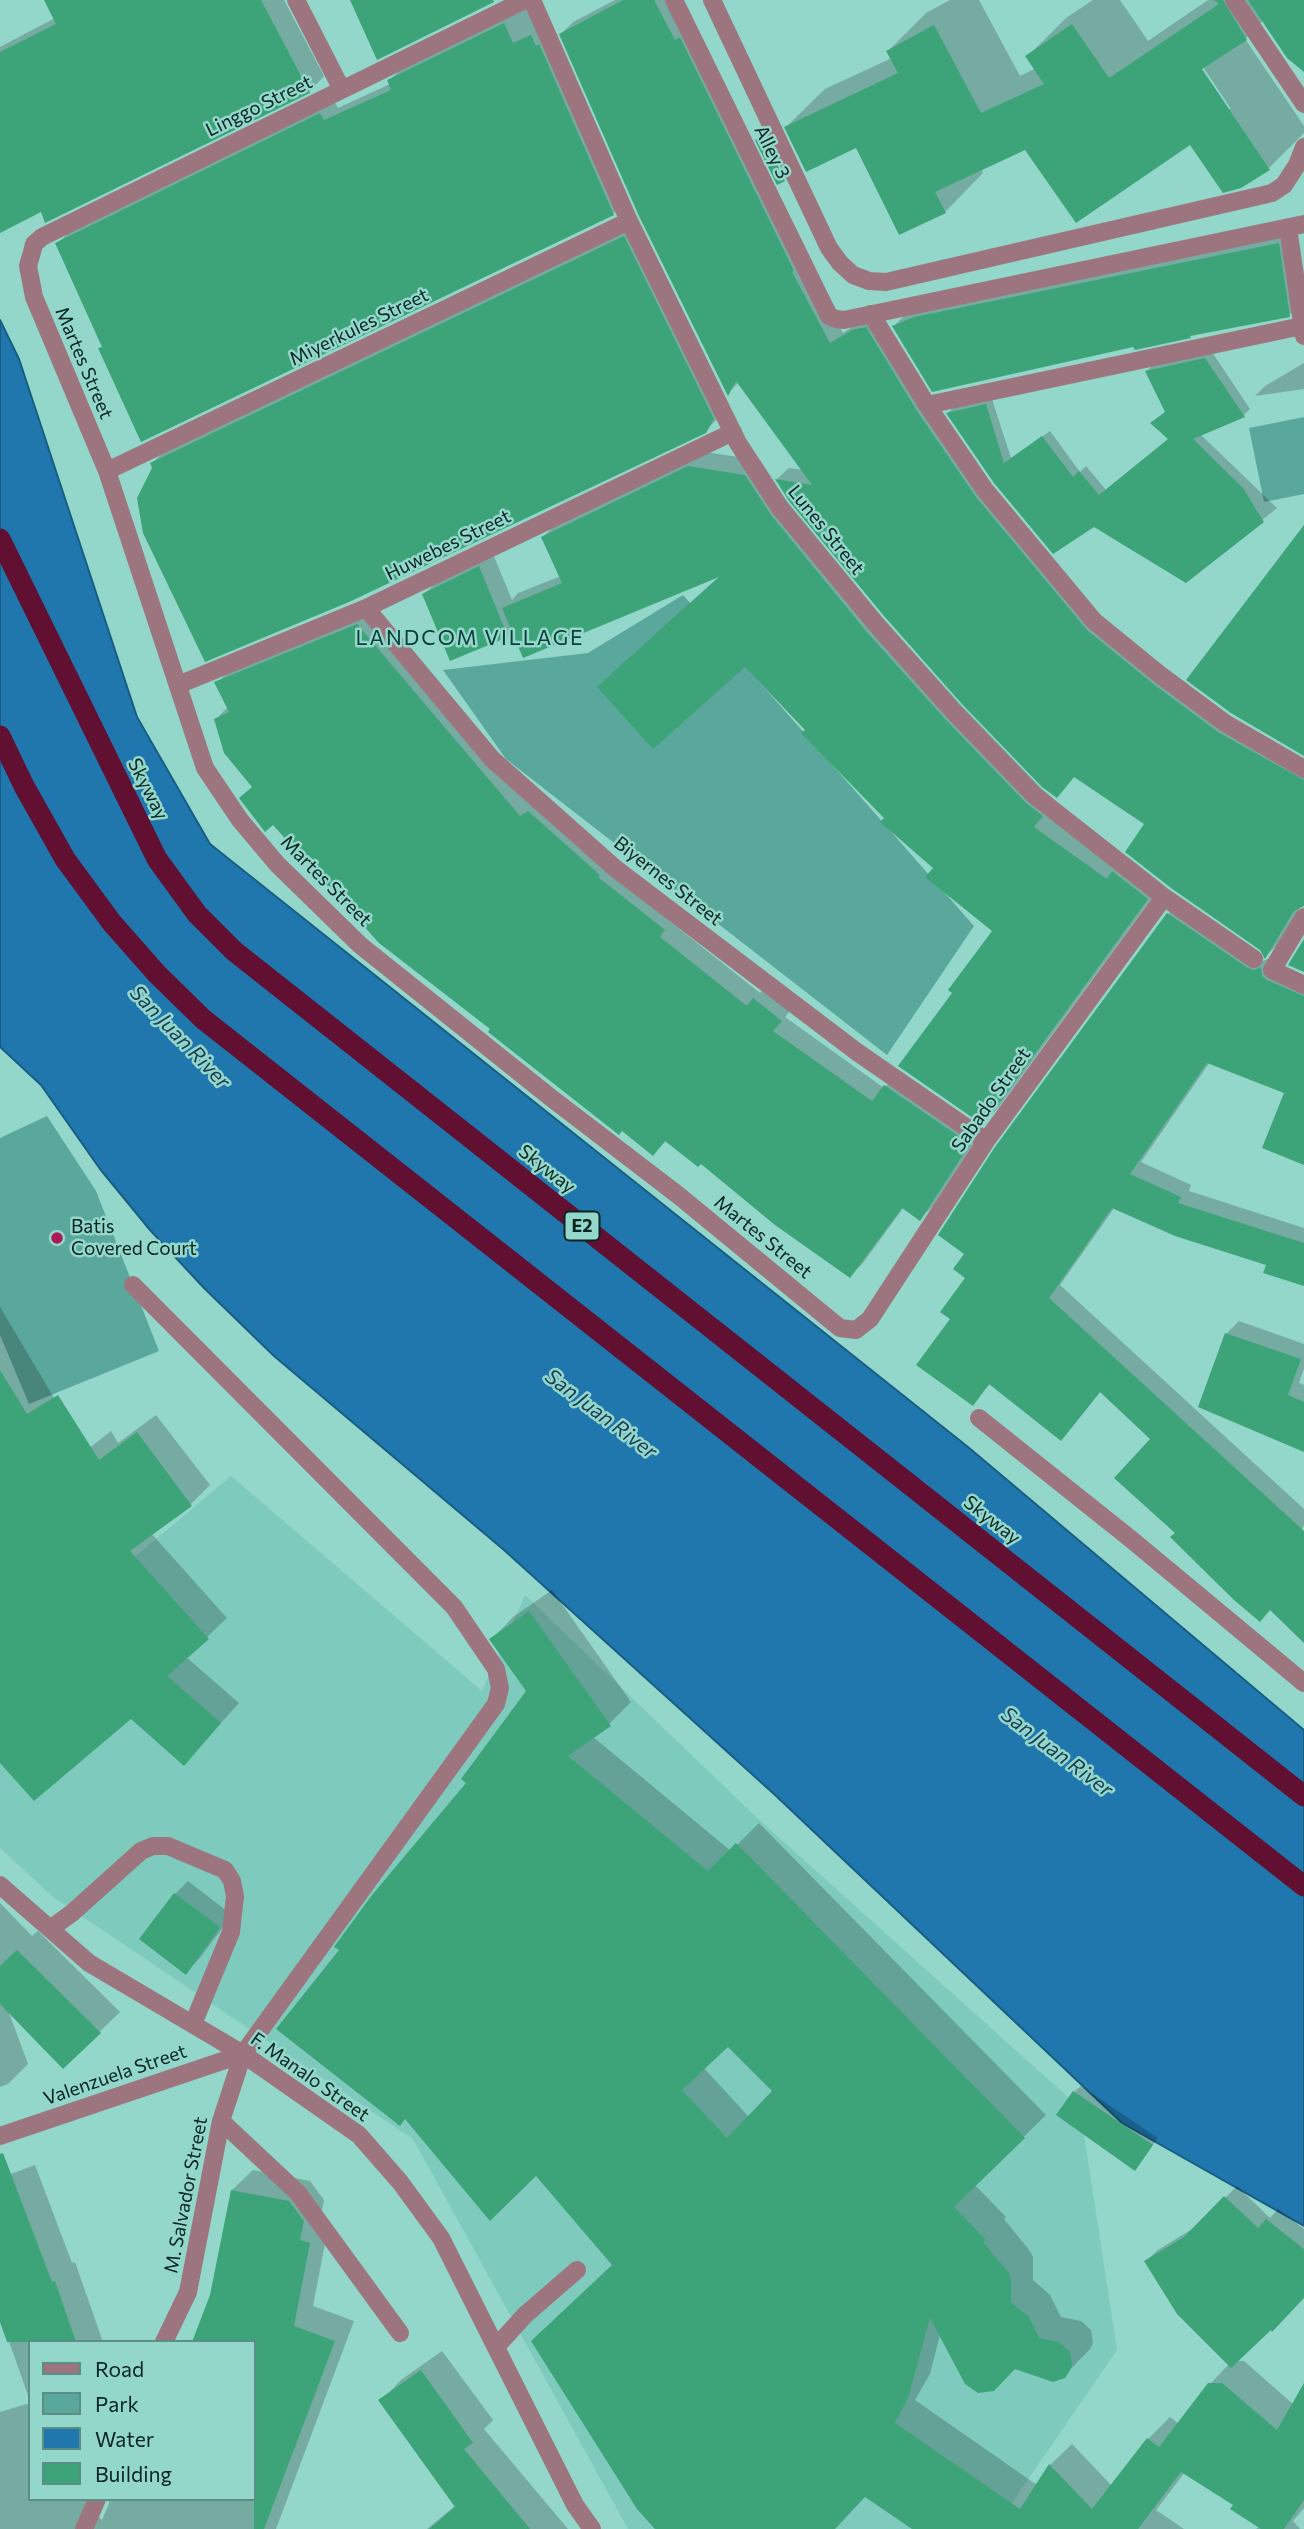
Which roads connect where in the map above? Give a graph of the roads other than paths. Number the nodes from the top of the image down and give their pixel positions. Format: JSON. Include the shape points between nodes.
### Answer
{"nodes":[{"id":1,"x":296,"y":0,"type":"edge"},
{"id":2,"x":525,"y":0,"type":"edge"},
{"id":3,"x":532,"y":0,"type":"edge"},
{"id":4,"x":674,"y":0,"type":"edge"},
{"id":5,"x":712,"y":0,"type":"edge"},
{"id":6,"x":1234,"y":0,"type":"edge"},
{"id":7,"x":341,"y":88,"type":"junction"},
{"id":8,"x":1304,"y":104,"type":"edge"},
{"id":9,"x":1304,"y":147,"type":"edge"},
{"id":10,"x":629,"y":221,"type":"junction"},
{"id":11,"x":1296,"y":226,"type":"edge"},
{"id":12,"x":29,"y":266,"type":"joint"},
{"id":13,"x":871,"y":314,"type":"junction"},
{"id":14,"x":1303,"y":331,"type":"edge"},
{"id":15,"x":927,"y":405,"type":"junction"},
{"id":16,"x":733,"y":432,"type":"junction"},
{"id":17,"x":107,"y":471,"type":"junction"},
{"id":18,"x":0,"y":539,"type":"edge"},
{"id":19,"x":366,"y":608,"type":"junction"},
{"id":20,"x":178,"y":685,"type":"junction"},
{"id":21,"x":0,"y":736,"type":"edge"},
{"id":22,"x":1304,"y":769,"type":"edge"},
{"id":23,"x":1164,"y":897,"type":"junction"},
{"id":24,"x":1304,"y":917,"type":"edge"},
{"id":25,"x":1254,"y":959,"type":"dead end"},
{"id":26,"x":1304,"y":985,"type":"edge"},
{"id":27,"x":986,"y":1141,"type":"junction"},
{"id":28,"x":133,"y":1284,"type":"dead end"},
{"id":29,"x":856,"y":1330,"type":"joint"},
{"id":30,"x":979,"y":1418,"type":"dead end"},
{"id":31,"x":1304,"y":1683,"type":"edge"},
{"id":32,"x":1304,"y":1796,"type":"edge"},
{"id":33,"x":0,"y":1885,"type":"edge"},
{"id":34,"x":1304,"y":1886,"type":"edge"},
{"id":35,"x":50,"y":1929,"type":"junction"},
{"id":36,"x":193,"y":2024,"type":"junction"},
{"id":37,"x":243,"y":2054,"type":"junction"},
{"id":38,"x":221,"y":2121,"type":"junction"},
{"id":39,"x":0,"y":2136,"type":"edge"},
{"id":40,"x":577,"y":2270,"type":"dead end"},
{"id":41,"x":400,"y":2333,"type":"dead end"},
{"id":42,"x":165,"y":2340,"type":"edge"},
{"id":43,"x":496,"y":2347,"type":"junction"},
{"id":44,"x":96,"y":2501,"type":"edge"},
{"id":45,"x":84,"y":2529,"type":"edge"},
{"id":46,"x":592,"y":2529,"type":"edge"}],
"edges":[{"from":1,"to":7,"type":"street"},
{"from":2,"to":7,"type":"street","name":"Linggo Street"},
{"from":3,"to":10,"type":"street","name":"Lunes Street"},
{"from":4,"to":13,"type":"street","name":"Alley 3","via":[[829,316],[844,320]]},
{"from":5,"to":9,"type":"street","via":[[829,248],[853,275],[869,281],[886,282],[1272,192],[1284,185]]},
{"from":6,"to":8,"type":"street"},
{"from":7,"to":12,"type":"street","name":"Linggo Street","via":[[42,237],[34,244]]},
{"from":10,"to":16,"type":"street","name":"Lunes Street"},
{"from":10,"to":17,"type":"street","name":"Miyerkules Street"},
{"from":11,"to":13,"type":"street"},
{"from":11,"to":14,"type":"street"},
{"from":12,"to":17,"type":"street","name":"Martes Street","via":[[34,297]]},
{"from":13,"to":15,"type":"street"},
{"from":14,"to":15,"type":"street"},
{"from":15,"to":22,"type":"street","via":[[985,489],[1094,621],[1226,723]]},
{"from":16,"to":19,"type":"street","name":"Huwebes Street"},
{"from":16,"to":23,"type":"street","name":"Lunes Street","via":[[780,508],[953,711],[1034,795]]},
{"from":17,"to":20,"type":"street","name":"Martes Street"},
{"from":18,"to":32,"type":"highway","name":"Skyway","number":"E2","via":[[157,859],[197,914],[234,951]]},
{"from":19,"to":20,"type":"street","name":"Huwebes Street"},
{"from":19,"to":27,"type":"street","name":"Biyernes Street","via":[[492,760],[616,869],[857,1052]]},
{"from":20,"to":29,"type":"street","name":"Martes Street","via":[[205,768],[240,820],[277,864],[360,945],[840,1328]]},
{"from":21,"to":34,"type":"highway","via":[[65,859],[112,923],[203,1019]]},
{"from":23,"to":25,"type":"street","name":"Lunes Street"},
{"from":23,"to":27,"type":"street","name":"Sabado Street"},
{"from":24,"to":26,"type":"street","via":[[1272,970]]},
{"from":27,"to":29,"type":"street","name":"Sabado Street","via":[[870,1319]]},
{"from":28,"to":37,"type":"street","name":"M. Salvador Street","via":[[454,1607],[496,1669],[500,1688],[496,1704]]},
{"from":30,"to":31,"type":"street"},
{"from":33,"to":35,"type":"street","name":"F. Manalo Street"},
{"from":35,"to":36,"type":"street","name":"F. Manalo Street","via":[[89,1963]]},
{"from":35,"to":36,"type":"street","via":[[141,1851],[153,1846],[167,1846],[225,1870],[235,1896],[230,1932]]},
{"from":36,"to":37,"type":"street","name":"F. Manalo Street"},
{"from":37,"to":38,"type":"street","name":"M. Salvador Street"},
{"from":37,"to":39,"type":"street","name":"Valenzuela Street"},
{"from":37,"to":43,"type":"street","name":"F. Manalo Street","via":[[359,2135],[400,2182],[441,2238]]},
{"from":38,"to":41,"type":"street","via":[[298,2193]]},
{"from":38,"to":42,"type":"street","name":"M. Salvador Street","via":[[188,2292]]},
{"from":40,"to":43,"type":"street"},
{"from":43,"to":46,"type":"street","name":"F. Manalo Street","via":[[575,2505]]},
{"from":44,"to":45,"type":"street"}]}
